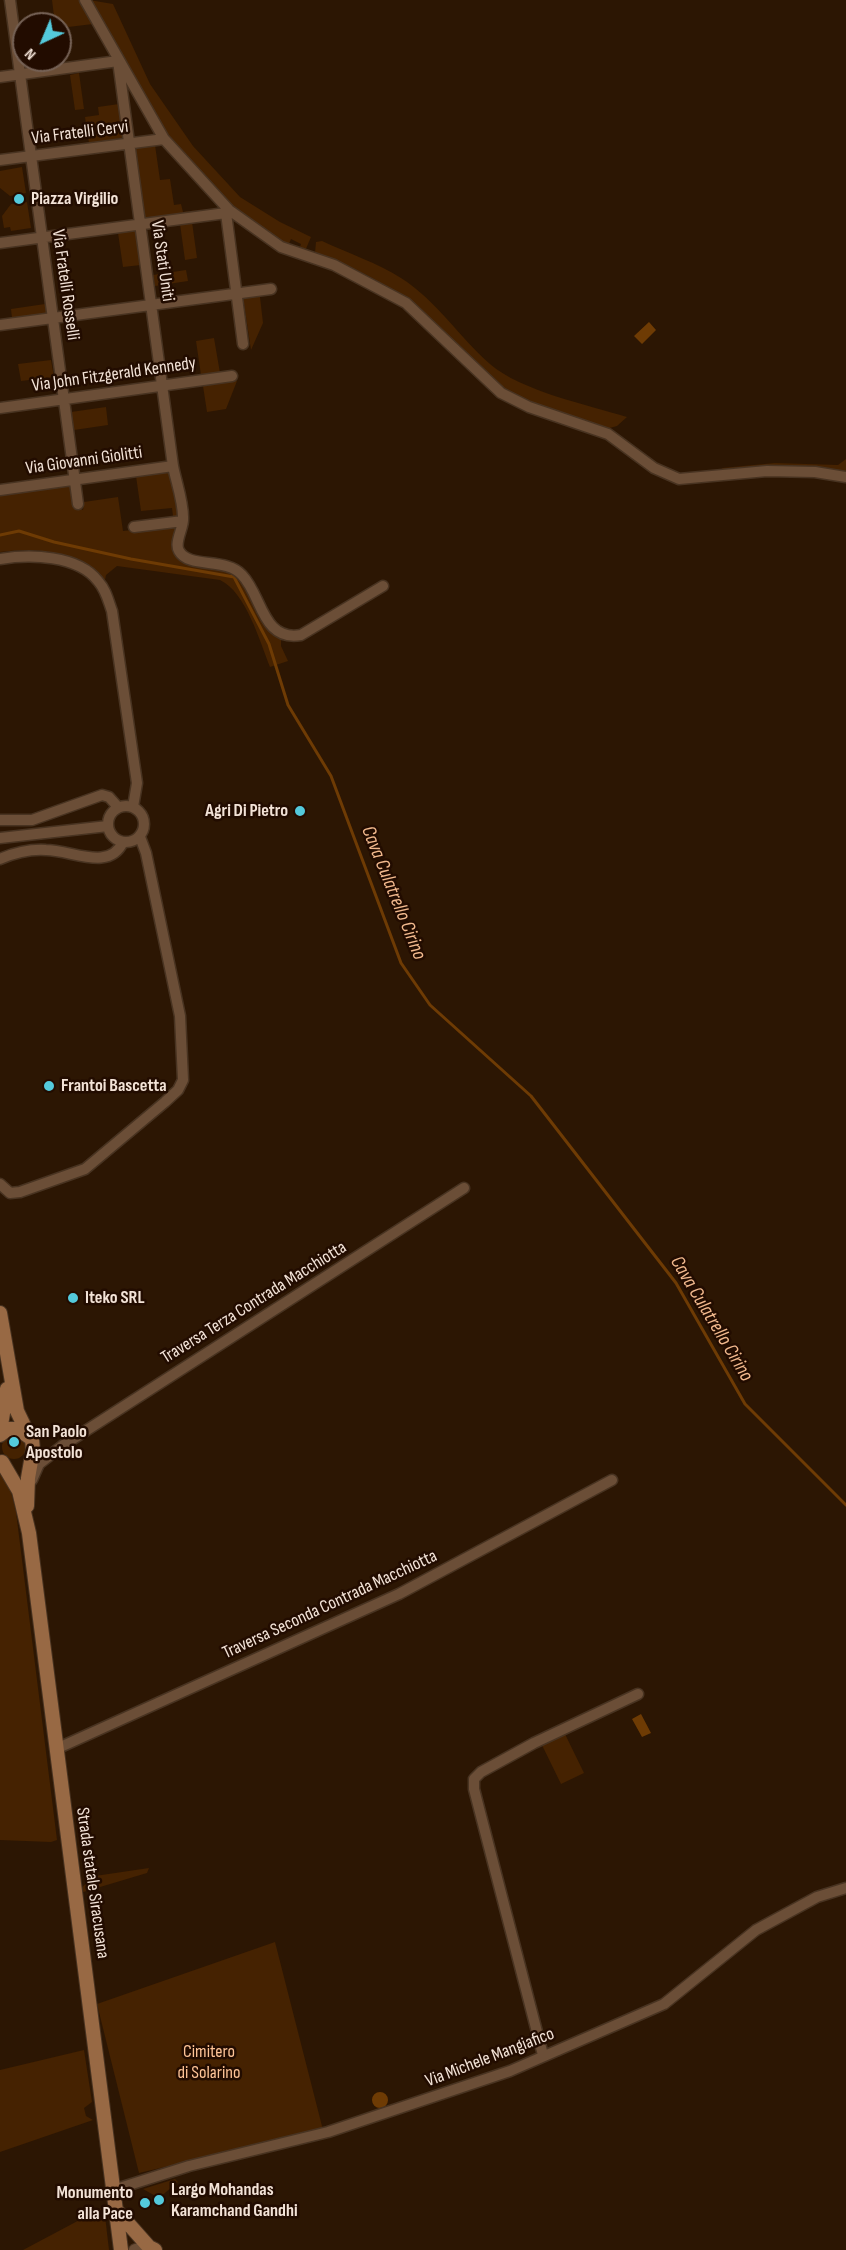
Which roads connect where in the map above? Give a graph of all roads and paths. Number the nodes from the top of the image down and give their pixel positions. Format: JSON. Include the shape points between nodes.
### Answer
{"nodes":[{"id":1,"x":10,"y":0,"type":"edge"},
{"id":2,"x":85,"y":0,"type":"edge"},
{"id":3,"x":118,"y":61,"type":"junction"},
{"id":4,"x":20,"y":74,"type":"junction"},
{"id":5,"x":0,"y":77,"type":"edge"},
{"id":6,"x":164,"y":139,"type":"junction"},
{"id":7,"x":129,"y":143,"type":"junction"},
{"id":8,"x":32,"y":156,"type":"junction"},
{"id":9,"x":0,"y":160,"type":"edge"},
{"id":10,"x":227,"y":212,"type":"junction"},
{"id":11,"x":140,"y":224,"type":"junction"},
{"id":12,"x":42,"y":238,"type":"junction"},
{"id":13,"x":0,"y":243,"type":"edge"},
{"id":14,"x":271,"y":289,"type":"dead end"},
{"id":15,"x":237,"y":293,"type":"junction"},
{"id":16,"x":152,"y":305,"type":"junction"},
{"id":17,"x":53,"y":318,"type":"junction"},
{"id":18,"x":0,"y":325,"type":"edge"},
{"id":19,"x":243,"y":344,"type":"dead end"},
{"id":20,"x":232,"y":376,"type":"dead end"},
{"id":21,"x":162,"y":385,"type":"junction"},
{"id":22,"x":64,"y":399,"type":"junction"},
{"id":23,"x":0,"y":408,"type":"edge"},
{"id":24,"x":173,"y":465,"type":"junction"},
{"id":25,"x":846,"y":477,"type":"edge"},
{"id":26,"x":75,"y":480,"type":"junction"},
{"id":27,"x":0,"y":490,"type":"edge"},
{"id":28,"x":78,"y":504,"type":"dead end"},
{"id":29,"x":183,"y":521,"type":"junction"},
{"id":30,"x":134,"y":527,"type":"dead end"},
{"id":31,"x":0,"y":559,"type":"edge"},
{"id":32,"x":383,"y":586,"type":"dead end"},
{"id":33,"x":118,"y":807,"type":"junction"},
{"id":34,"x":133,"y":807,"type":"junction"},
{"id":35,"x":0,"y":820,"type":"edge"},
{"id":36,"x":108,"y":826,"type":"junction"},
{"id":37,"x":140,"y":837,"type":"junction"},
{"id":38,"x":3,"y":840,"type":"edge"},
{"id":39,"x":123,"y":842,"type":"junction"},
{"id":40,"x":0,"y":859,"type":"edge"},
{"id":41,"x":0,"y":1184,"type":"edge"},
{"id":42,"x":464,"y":1188,"type":"dead end"},
{"id":43,"x":0,"y":1313,"type":"edge"},
{"id":44,"x":7,"y":1366,"type":"junction"},
{"id":45,"x":0,"y":1433,"type":"edge"},
{"id":46,"x":30,"y":1436,"type":"junction"},
{"id":47,"x":62,"y":1446,"type":"junction"},
{"id":48,"x":3,"y":1462,"type":"edge"},
{"id":49,"x":31,"y":1462,"type":"junction"},
{"id":50,"x":612,"y":1480,"type":"dead end"},
{"id":51,"x":27,"y":1520,"type":"junction"},
{"id":52,"x":638,"y":1694,"type":"dead end"},
{"id":53,"x":56,"y":1749,"type":"junction"},
{"id":54,"x":846,"y":1888,"type":"edge"},
{"id":55,"x":543,"y":2055,"type":"junction"},
{"id":56,"x":113,"y":2190,"type":"junction"},
{"id":57,"x":117,"y":2211,"type":"junction"},
{"id":58,"x":146,"y":2249,"type":"edge"},
{"id":59,"x":121,"y":2250,"type":"edge"}],
"edges":[{"from":1,"to":4,"type":"street","name":"Via Fratelli Rosselli"},
{"from":2,"to":3,"type":"street"},
{"from":3,"to":4,"type":"street"},
{"from":3,"to":6,"type":"street"},
{"from":3,"to":7,"type":"street","name":"Via Stati Uniti"},
{"from":4,"to":5,"type":"street"},
{"from":4,"to":8,"type":"street","name":"Via Fratelli Rosselli"},
{"from":6,"to":7,"type":"street","name":"Via Fratelli Cervi"},
{"from":6,"to":10,"type":"street"},
{"from":7,"to":8,"type":"street","name":"Via Fratelli Cervi"},
{"from":7,"to":11,"type":"street","name":"Via Stati Uniti"},
{"from":8,"to":9,"type":"street","name":"Via Fratelli Cervi"},
{"from":8,"to":12,"type":"street","name":"Via Fratelli Rosselli"},
{"from":10,"to":11,"type":"street"},
{"from":10,"to":15,"type":"street"},
{"from":10,"to":25,"type":"street","via":[[281,247],[334,265],[406,303],[501,393],[529,407],[608,434],[663,474],[689,480],[766,471]]},
{"from":11,"to":12,"type":"street"},
{"from":11,"to":16,"type":"street","name":"Via Stati Uniti"},
{"from":12,"to":13,"type":"street"},
{"from":12,"to":17,"type":"street","name":"Via Fratelli Rosselli"},
{"from":14,"to":15,"type":"street"},
{"from":15,"to":16,"type":"street"},
{"from":15,"to":19,"type":"street"},
{"from":16,"to":17,"type":"street"},
{"from":16,"to":21,"type":"street","name":"Via Stati Uniti"},
{"from":17,"to":18,"type":"street"},
{"from":17,"to":22,"type":"street","name":"Via Fratelli Rosselli"},
{"from":20,"to":21,"type":"street","name":"Via John Fitzgerald Kennedy"},
{"from":21,"to":22,"type":"street","name":"Via John Fitzgerald Kennedy"},
{"from":21,"to":24,"type":"street","name":"Via Stati Uniti"},
{"from":22,"to":23,"type":"street","name":"Via John Fitzgerald Kennedy"},
{"from":22,"to":26,"type":"street","name":"Via Fratelli Rosselli"},
{"from":24,"to":26,"type":"street","name":"Via Giovanni Giolitti"},
{"from":24,"to":29,"type":"street","name":"Via Stati Uniti"},
{"from":26,"to":27,"type":"street","name":"Via Giovanni Giolitti"},
{"from":26,"to":28,"type":"street","name":"Via Fratelli Rosselli"},
{"from":29,"to":30,"type":"street"},
{"from":29,"to":32,"type":"street","name":"Via Stati Uniti","via":[[179,552],[189,560],[224,564],[238,570],[267,622],[288,636],[301,636]]},
{"from":31,"to":34,"type":"street","via":[[29,556],[69,563],[87,571],[106,592],[137,783]]},
{"from":33,"to":34,"type":"street"},
{"from":33,"to":35,"type":"street","via":[[102,795],[32,820]]},
{"from":33,"to":36,"type":"street"},
{"from":34,"to":37,"type":"street","via":[[144,820]]},
{"from":36,"to":38,"type":"street"},
{"from":36,"to":39,"type":"street","via":[[113,837]]},
{"from":37,"to":39,"type":"street"},
{"from":37,"to":41,"type":"street","via":[[179,1006],[183,1080],[165,1102],[85,1169],[20,1192],[10,1193]]},
{"from":39,"to":40,"type":"street","via":[[118,852],[108,858],[46,850]]},
{"from":42,"to":47,"type":"street","name":"Traversa Terza Contrada Macchiotta"},
{"from":43,"to":44,"type":"main road"},
{"from":44,"to":45,"type":"main road","via":[[7,1397]]},
{"from":44,"to":46,"type":"main road","via":[[17,1411]]},
{"from":45,"to":46,"type":"main road","via":[[15,1428]]},
{"from":46,"to":47,"type":"street","via":[[48,1448]]},
{"from":46,"to":49,"type":"main road"},
{"from":47,"to":49,"type":"street","name":"Traversa Terza Contrada Macchiotta"},
{"from":48,"to":49,"type":"main road"},
{"from":48,"to":51,"type":"main road","via":[[19,1491]]},
{"from":49,"to":51,"type":"main road"},
{"from":50,"to":53,"type":"street","name":"Traversa Seconda Contrada Macchiotta","via":[[399,1594]]},
{"from":51,"to":53,"type":"main road","name":"Strada statale Siracusana"},
{"from":52,"to":55,"type":"street","via":[[534,1743],[474,1779]]},
{"from":53,"to":56,"type":"main road","name":"Strada statale Siracusana"},
{"from":54,"to":55,"type":"street","name":"Via Michele Mangiafico","via":[[817,1897],[756,1930],[664,2004]]},
{"from":55,"to":56,"type":"street","name":"Via Michele Mangiafico","via":[[474,2085],[389,2113]]},
{"from":56,"to":57,"type":"main road","name":"Strada statale Siracusana"},
{"from":57,"to":58,"type":"main road"},
{"from":57,"to":59,"type":"main road","name":"Strada statale Siracusana"}]}
